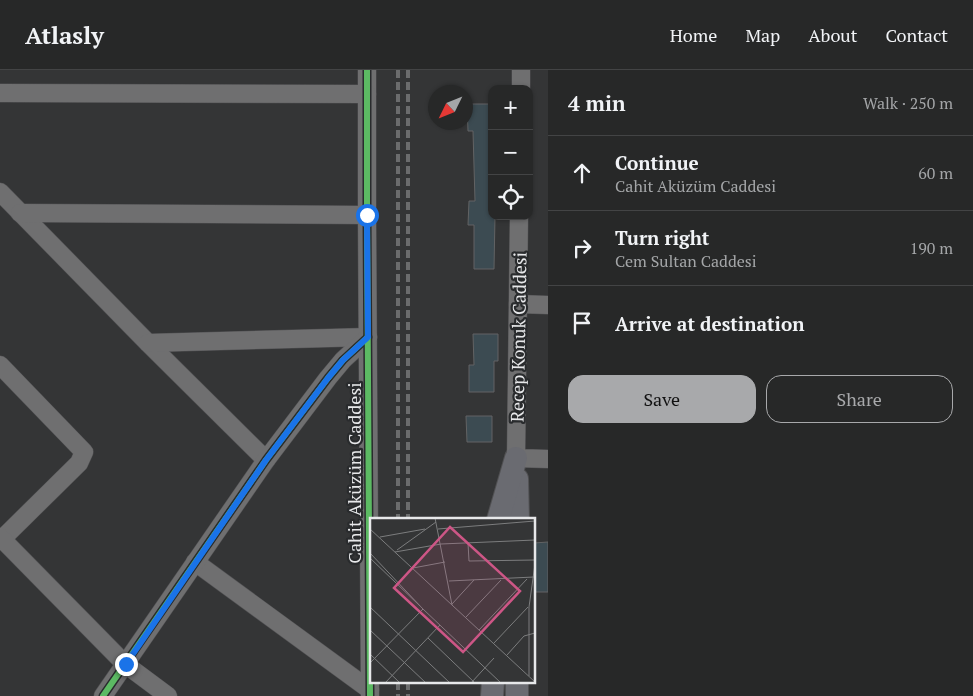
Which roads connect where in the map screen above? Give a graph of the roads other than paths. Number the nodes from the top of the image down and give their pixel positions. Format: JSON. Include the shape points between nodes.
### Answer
{"nodes":[{"id":1,"x":367,"y":70,"type":"edge"},
{"id":2,"x":521,"y":70,"type":"edge"},
{"id":3,"x":521,"y":85,"type":"edge"},
{"id":4,"x":0,"y":93,"type":"edge"},
{"id":5,"x":367,"y":94,"type":"junction"},
{"id":6,"x":0,"y":192,"type":"edge"},
{"id":7,"x":20,"y":213,"type":"junction"},
{"id":8,"x":367,"y":215,"type":"junction"},
{"id":9,"x":520,"y":220,"type":"edge"},
{"id":10,"x":518,"y":304,"type":"junction"},
{"id":11,"x":548,"y":305,"type":"edge"},
{"id":12,"x":368,"y":337,"type":"junction"},
{"id":13,"x":148,"y":343,"type":"junction"},
{"id":14,"x":0,"y":365,"type":"edge"},
{"id":15,"x":516,"y":458,"type":"junction"},
{"id":16,"x":548,"y":459,"type":"edge"},
{"id":17,"x":266,"y":460,"type":"junction"},
{"id":18,"x":499,"y":518,"type":"edge"},
{"id":19,"x":518,"y":518,"type":"edge"},
{"id":20,"x":1,"y":538,"type":"edge"},
{"id":21,"x":195,"y":562,"type":"junction"},
{"id":22,"x":126,"y":664,"type":"junction"},
{"id":23,"x":370,"y":693,"type":"edge"},
{"id":24,"x":103,"y":696,"type":"edge"},
{"id":25,"x":168,"y":696,"type":"edge"}],
"edges":[{"from":1,"to":5,"type":"street","name":"Cahit Aküzüm Caddesi"},
{"from":2,"to":3,"type":"street"},
{"from":4,"to":5,"type":"street"},
{"from":5,"to":8,"type":"street","name":"Cahit Aküzüm Caddesi"},
{"from":6,"to":7,"type":"street"},
{"from":7,"to":8,"type":"street"},
{"from":7,"to":13,"type":"street"},
{"from":8,"to":12,"type":"street","name":"Cahit Aküzüm Caddesi"},
{"from":9,"to":10,"type":"street","name":"Recep Konuk Caddesi"},
{"from":10,"to":11,"type":"street"},
{"from":10,"to":15,"type":"street","name":"Recep Konuk Caddesi"},
{"from":12,"to":13,"type":"street"},
{"from":12,"to":17,"type":"street","via":[[328,378]]},
{"from":12,"to":23,"type":"street","name":"Cahit Aküzüm Caddesi"},
{"from":13,"to":17,"type":"street"},
{"from":14,"to":20,"type":"street","via":[[84,452],[80,463]]},
{"from":15,"to":16,"type":"street"},
{"from":15,"to":18,"type":"main road","name":"Recep Konuk Caddesi"},
{"from":15,"to":19,"type":"main road","name":"Recep Konuk Caddesi"},
{"from":17,"to":21,"type":"street"},
{"from":20,"to":22,"type":"street"},
{"from":21,"to":22,"type":"street"},
{"from":21,"to":23,"type":"street"},
{"from":22,"to":24,"type":"street"},
{"from":22,"to":25,"type":"street"}]}
